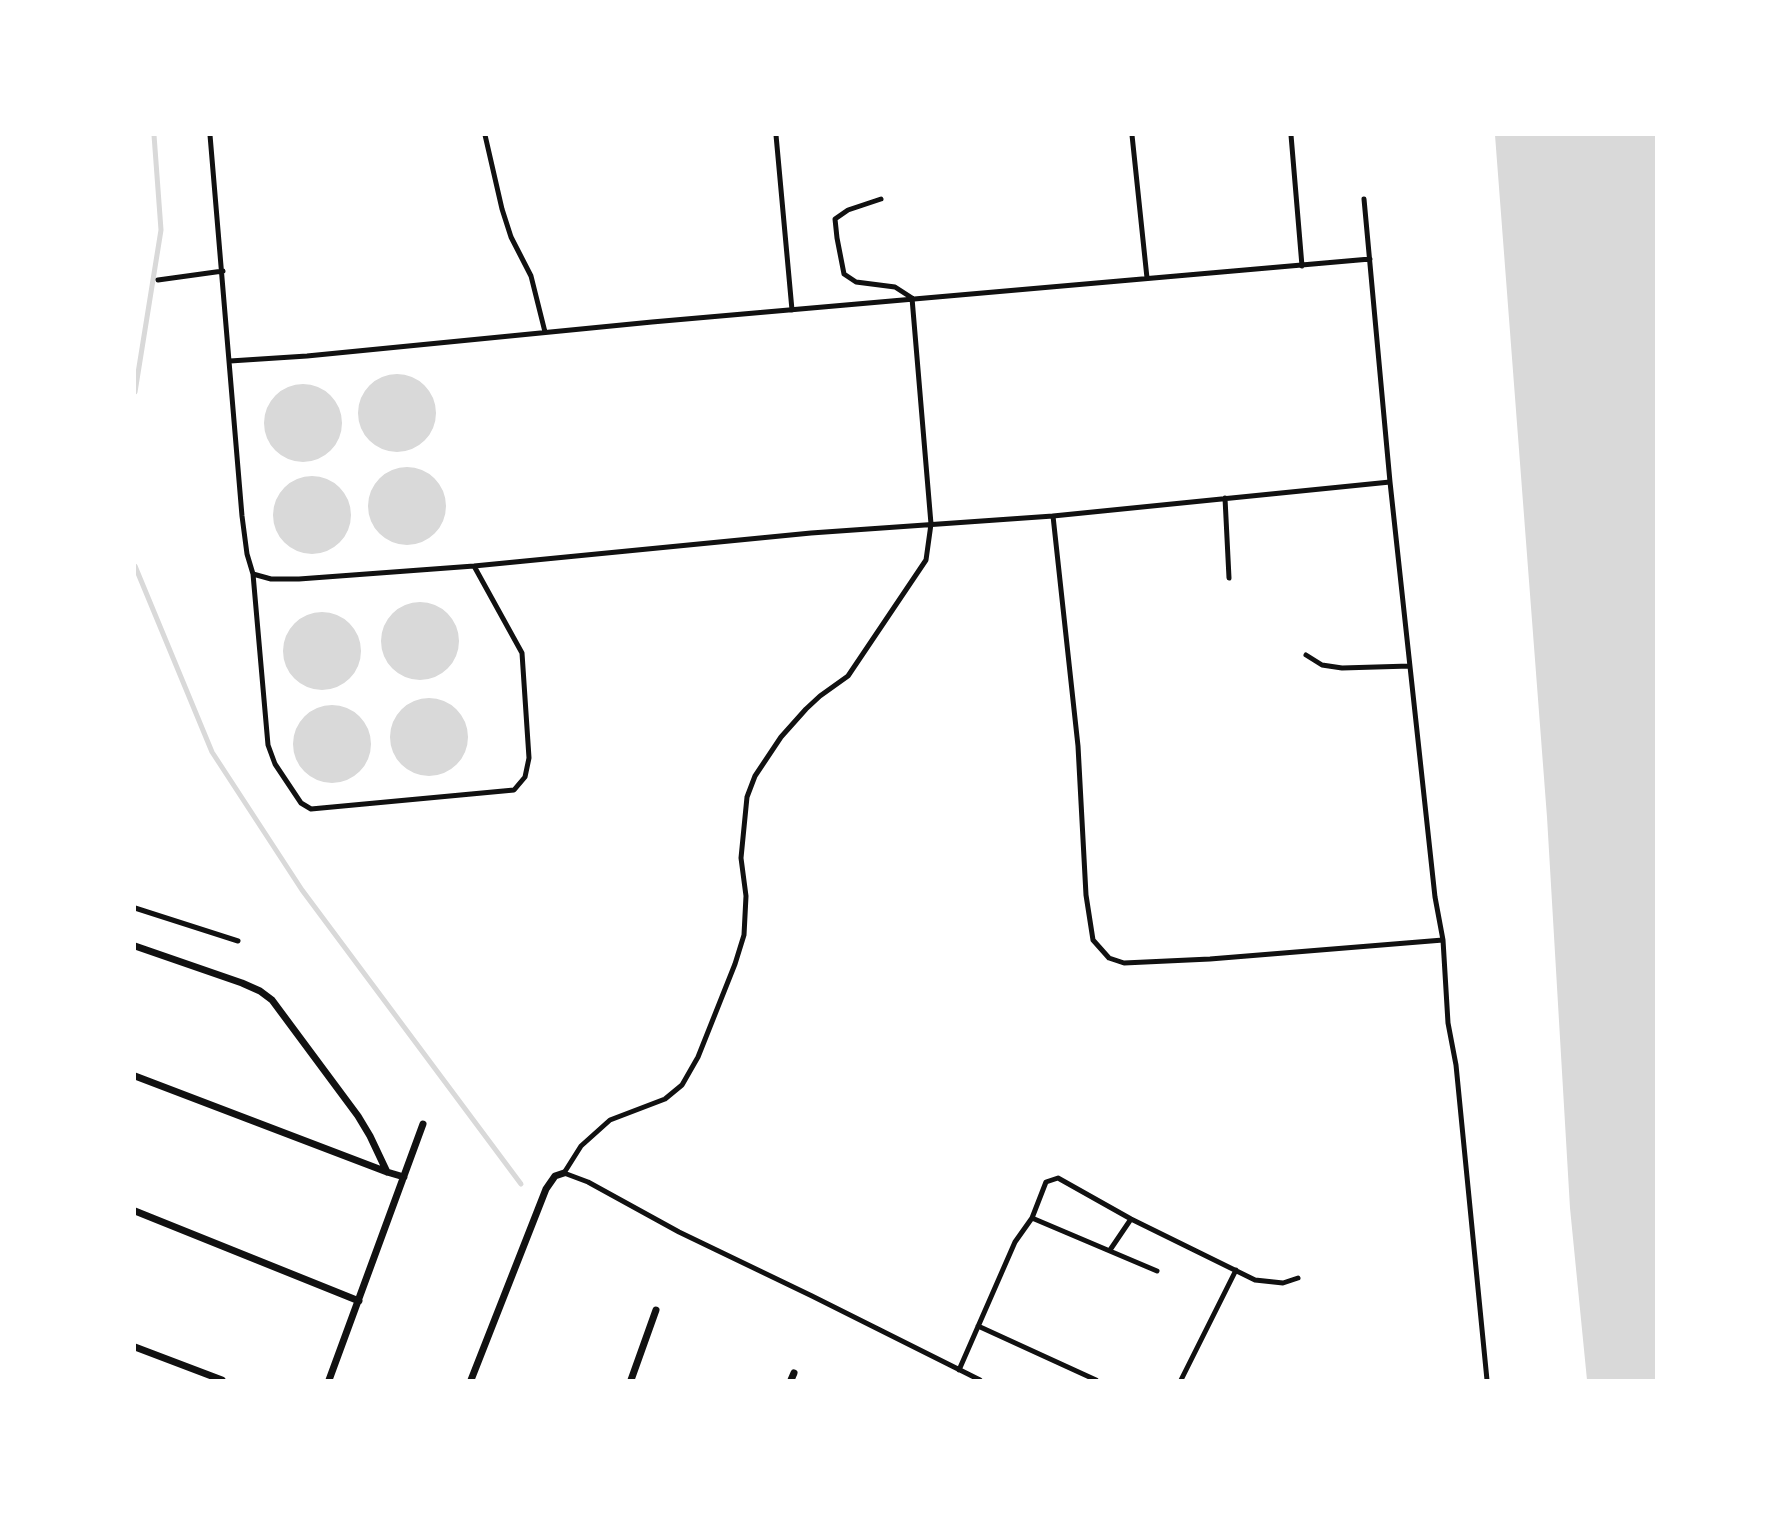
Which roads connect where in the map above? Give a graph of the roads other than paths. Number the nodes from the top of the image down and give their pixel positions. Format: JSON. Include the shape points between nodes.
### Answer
{"nodes":[{"id":1,"x":210,"y":135,"type":"edge"},
{"id":2,"x":485,"y":135,"type":"edge"},
{"id":3,"x":776,"y":135,"type":"edge"},
{"id":4,"x":1132,"y":135,"type":"edge"},
{"id":5,"x":1290,"y":135,"type":"edge"},
{"id":6,"x":881,"y":199,"type":"dead end"},
{"id":7,"x":1364,"y":199,"type":"dead end"},
{"id":8,"x":1370,"y":260,"type":"junction"},
{"id":9,"x":1302,"y":265,"type":"junction"},
{"id":10,"x":223,"y":271,"type":"junction"},
{"id":11,"x":1147,"y":278,"type":"junction"},
{"id":12,"x":158,"y":279,"type":"dead end"},
{"id":13,"x":912,"y":298,"type":"junction"},
{"id":14,"x":792,"y":310,"type":"junction"},
{"id":15,"x":545,"y":332,"type":"junction"},
{"id":16,"x":230,"y":361,"type":"junction"},
{"id":17,"x":1390,"y":482,"type":"junction"},
{"id":18,"x":1224,"y":498,"type":"junction"},
{"id":19,"x":1053,"y":516,"type":"junction"},
{"id":20,"x":931,"y":524,"type":"junction"},
{"id":21,"x":474,"y":566,"type":"junction"},
{"id":22,"x":253,"y":574,"type":"junction"},
{"id":23,"x":1229,"y":578,"type":"dead end"},
{"id":24,"x":1306,"y":654,"type":"dead end"},
{"id":25,"x":1410,"y":666,"type":"junction"},
{"id":26,"x":135,"y":908,"type":"edge"},
{"id":27,"x":1443,"y":940,"type":"junction"},
{"id":28,"x":238,"y":941,"type":"dead end"},
{"id":29,"x":135,"y":946,"type":"edge"},
{"id":30,"x":135,"y":1076,"type":"edge"},
{"id":31,"x":423,"y":1124,"type":"dead end"},
{"id":32,"x":387,"y":1172,"type":"junction"},
{"id":33,"x":564,"y":1173,"type":"junction"},
{"id":34,"x":404,"y":1177,"type":"junction"},
{"id":35,"x":135,"y":1211,"type":"edge"},
{"id":36,"x":1032,"y":1218,"type":"junction"},
{"id":37,"x":1131,"y":1219,"type":"junction"},
{"id":38,"x":1110,"y":1250,"type":"junction"},
{"id":39,"x":1236,"y":1270,"type":"junction"},
{"id":40,"x":1157,"y":1271,"type":"dead end"},
{"id":41,"x":1298,"y":1278,"type":"dead end"},
{"id":42,"x":359,"y":1301,"type":"junction"},
{"id":43,"x":656,"y":1310,"type":"dead end"},
{"id":44,"x":978,"y":1326,"type":"junction"},
{"id":45,"x":135,"y":1347,"type":"edge"},
{"id":46,"x":959,"y":1370,"type":"junction"},
{"id":47,"x":222,"y":1380,"type":"edge"},
{"id":48,"x":329,"y":1380,"type":"edge"},
{"id":49,"x":471,"y":1380,"type":"edge"},
{"id":50,"x":631,"y":1380,"type":"edge"},
{"id":51,"x":980,"y":1380,"type":"edge"},
{"id":52,"x":1096,"y":1380,"type":"edge"},
{"id":53,"x":1181,"y":1380,"type":"edge"},
{"id":54,"x":1486,"y":1380,"type":"edge"}],
"edges":[{"from":1,"to":10,"type":"lane"},
{"from":2,"to":15,"type":"lane","via":[[502,209],[531,276]]},
{"from":3,"to":14,"type":"lane"},
{"from":4,"to":11,"type":"lane"},
{"from":5,"to":9,"type":"lane"},
{"from":6,"to":13,"type":"lane","via":[[835,219],[844,274],[856,282],[895,287]]},
{"from":7,"to":8,"type":"lane"},
{"from":8,"to":9,"type":"lane"},
{"from":8,"to":17,"type":"lane"},
{"from":9,"to":11,"type":"lane"},
{"from":10,"to":12,"type":"lane"},
{"from":10,"to":16,"type":"lane"},
{"from":11,"to":13,"type":"lane"},
{"from":13,"to":14,"type":"lane"},
{"from":13,"to":20,"type":"lane"},
{"from":14,"to":15,"type":"lane"},
{"from":15,"to":16,"type":"lane"},
{"from":16,"to":22,"type":"lane","via":[[242,516]]},
{"from":17,"to":18,"type":"lane"},
{"from":17,"to":25,"type":"lane"},
{"from":18,"to":19,"type":"lane"},
{"from":18,"to":23,"type":"lane"},
{"from":19,"to":20,"type":"lane"},
{"from":19,"to":27,"type":"lane","via":[[1078,746],[1086,895],[1093,940],[1109,958],[1124,962],[1210,959]]},
{"from":20,"to":21,"type":"lane"},
{"from":20,"to":33,"type":"lane","via":[[926,560],[848,676],[806,709],[755,776],[747,797],[741,858],[746,896],[744,935],[698,1057],[673,1093],[610,1120],[581,1146]]},
{"from":21,"to":22,"type":"lane","via":[[299,579]]},
{"from":21,"to":22,"type":"lane","via":[[522,653],[530,758],[525,777],[514,790],[311,809],[301,803],[268,745]]},
{"from":24,"to":25,"type":"lane","via":[[1322,665],[1342,668]]},
{"from":25,"to":27,"type":"lane"},
{"from":26,"to":28,"type":"lane"},
{"from":27,"to":54,"type":"lane"},
{"from":29,"to":32,"type":"street","via":[[242,983],[272,1000],[358,1116]]},
{"from":30,"to":32,"type":"street"},
{"from":31,"to":34,"type":"street"},
{"from":32,"to":34,"type":"street"},
{"from":33,"to":46,"type":"lane"},
{"from":33,"to":49,"type":"street","via":[[555,1176],[546,1189]]},
{"from":34,"to":42,"type":"street"},
{"from":35,"to":42,"type":"street"},
{"from":36,"to":37,"type":"lane","via":[[1046,1182],[1058,1178]]},
{"from":36,"to":38,"type":"lane"},
{"from":36,"to":44,"type":"lane","via":[[1015,1242]]},
{"from":37,"to":38,"type":"lane"},
{"from":37,"to":39,"type":"lane"},
{"from":38,"to":40,"type":"lane"},
{"from":39,"to":41,"type":"lane","via":[[1255,1280],[1283,1283]]},
{"from":39,"to":53,"type":"lane"},
{"from":42,"to":48,"type":"street"},
{"from":43,"to":50,"type":"street"},
{"from":44,"to":46,"type":"lane"},
{"from":44,"to":52,"type":"lane"},
{"from":45,"to":47,"type":"street"},
{"from":46,"to":51,"type":"lane"}]}
